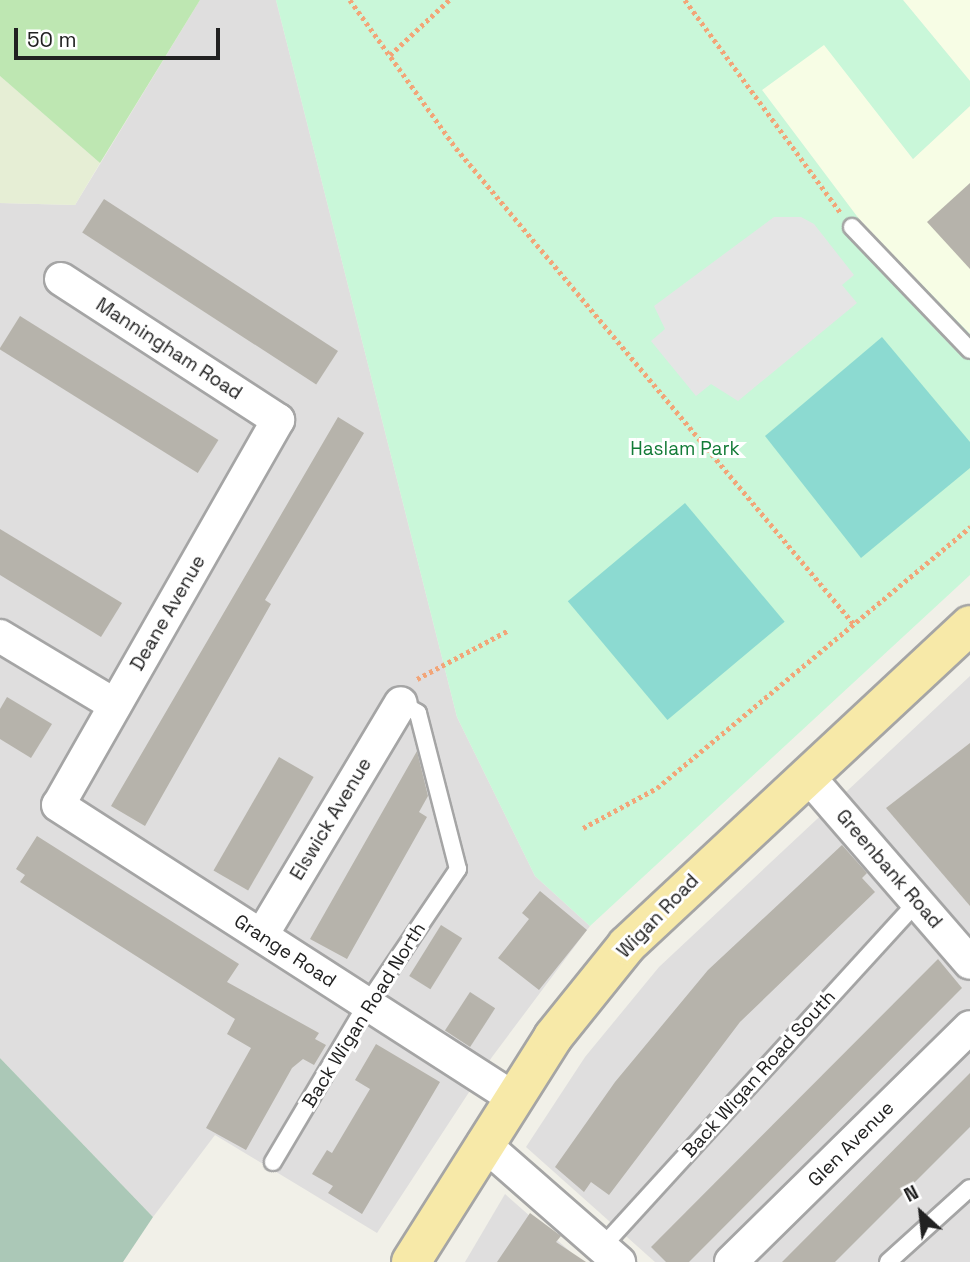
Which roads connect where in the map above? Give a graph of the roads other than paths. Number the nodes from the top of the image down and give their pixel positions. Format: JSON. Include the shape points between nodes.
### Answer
{"nodes":[{"id":1,"x":852,"y":227,"type":"road end"},
{"id":2,"x":61,"y":279,"type":"dead end"},
{"id":3,"x":970,"y":350,"type":"edge"},
{"id":4,"x":278,"y":420,"type":"joint"},
{"id":5,"x":970,"y":625,"type":"edge"},
{"id":6,"x":0,"y":636,"type":"edge"},
{"id":7,"x":401,"y":703,"type":"joint"},
{"id":8,"x":115,"y":705,"type":"junction"},
{"id":9,"x":808,"y":776,"type":"junction"},
{"id":10,"x":58,"y":805,"type":"joint"},
{"id":11,"x":917,"y":902,"type":"junction"},
{"id":12,"x":262,"y":935,"type":"junction"},
{"id":13,"x":970,"y":963,"type":"edge"},
{"id":14,"x":367,"y":1004,"type":"junction"},
{"id":15,"x":970,"y":1027,"type":"edge"},
{"id":16,"x":512,"y":1097,"type":"junction"},
{"id":17,"x":483,"y":1143,"type":"junction"},
{"id":18,"x":273,"y":1162,"type":"dead end"},
{"id":19,"x":970,"y":1188,"type":"edge"},
{"id":20,"x":611,"y":1254,"type":"edge"},
{"id":21,"x":411,"y":1262,"type":"edge"},
{"id":22,"x":731,"y":1262,"type":"edge"},
{"id":23,"x":888,"y":1262,"type":"edge"}],
"edges":[{"from":1,"to":3,"type":"lane"},
{"from":2,"to":4,"type":"street","name":"Manningham Road"},
{"from":4,"to":8,"type":"street","name":"Deane Avenue"},
{"from":5,"to":9,"type":"main road","name":"Wigan Road"},
{"from":6,"to":8,"type":"street"},
{"from":7,"to":12,"type":"street","name":"Elswick Avenue"},
{"from":7,"to":14,"type":"lane","name":"Back Wigan Road North","via":[[418,713],[458,869]]},
{"from":8,"to":10,"type":"street","name":"Deane Avenue"},
{"from":9,"to":11,"type":"street","name":"Greenbank Road"},
{"from":9,"to":16,"type":"main road","name":"Wigan Road","via":[[627,946]]},
{"from":10,"to":12,"type":"street","name":"Grange Road"},
{"from":11,"to":13,"type":"street","name":"Greenbank Road"},
{"from":11,"to":20,"type":"lane","name":"Back Wigan Road South"},
{"from":12,"to":14,"type":"street","name":"Grange Road"},
{"from":14,"to":16,"type":"street","name":"Grange Road"},
{"from":14,"to":18,"type":"lane","name":"Back Wigan Road North"},
{"from":15,"to":22,"type":"street","name":"Glen Avenue"},
{"from":16,"to":17,"type":"main road","name":"Wigan Road"},
{"from":17,"to":20,"type":"street"},
{"from":17,"to":21,"type":"main road","name":"Wigan Road"},
{"from":19,"to":23,"type":"lane"}]}
